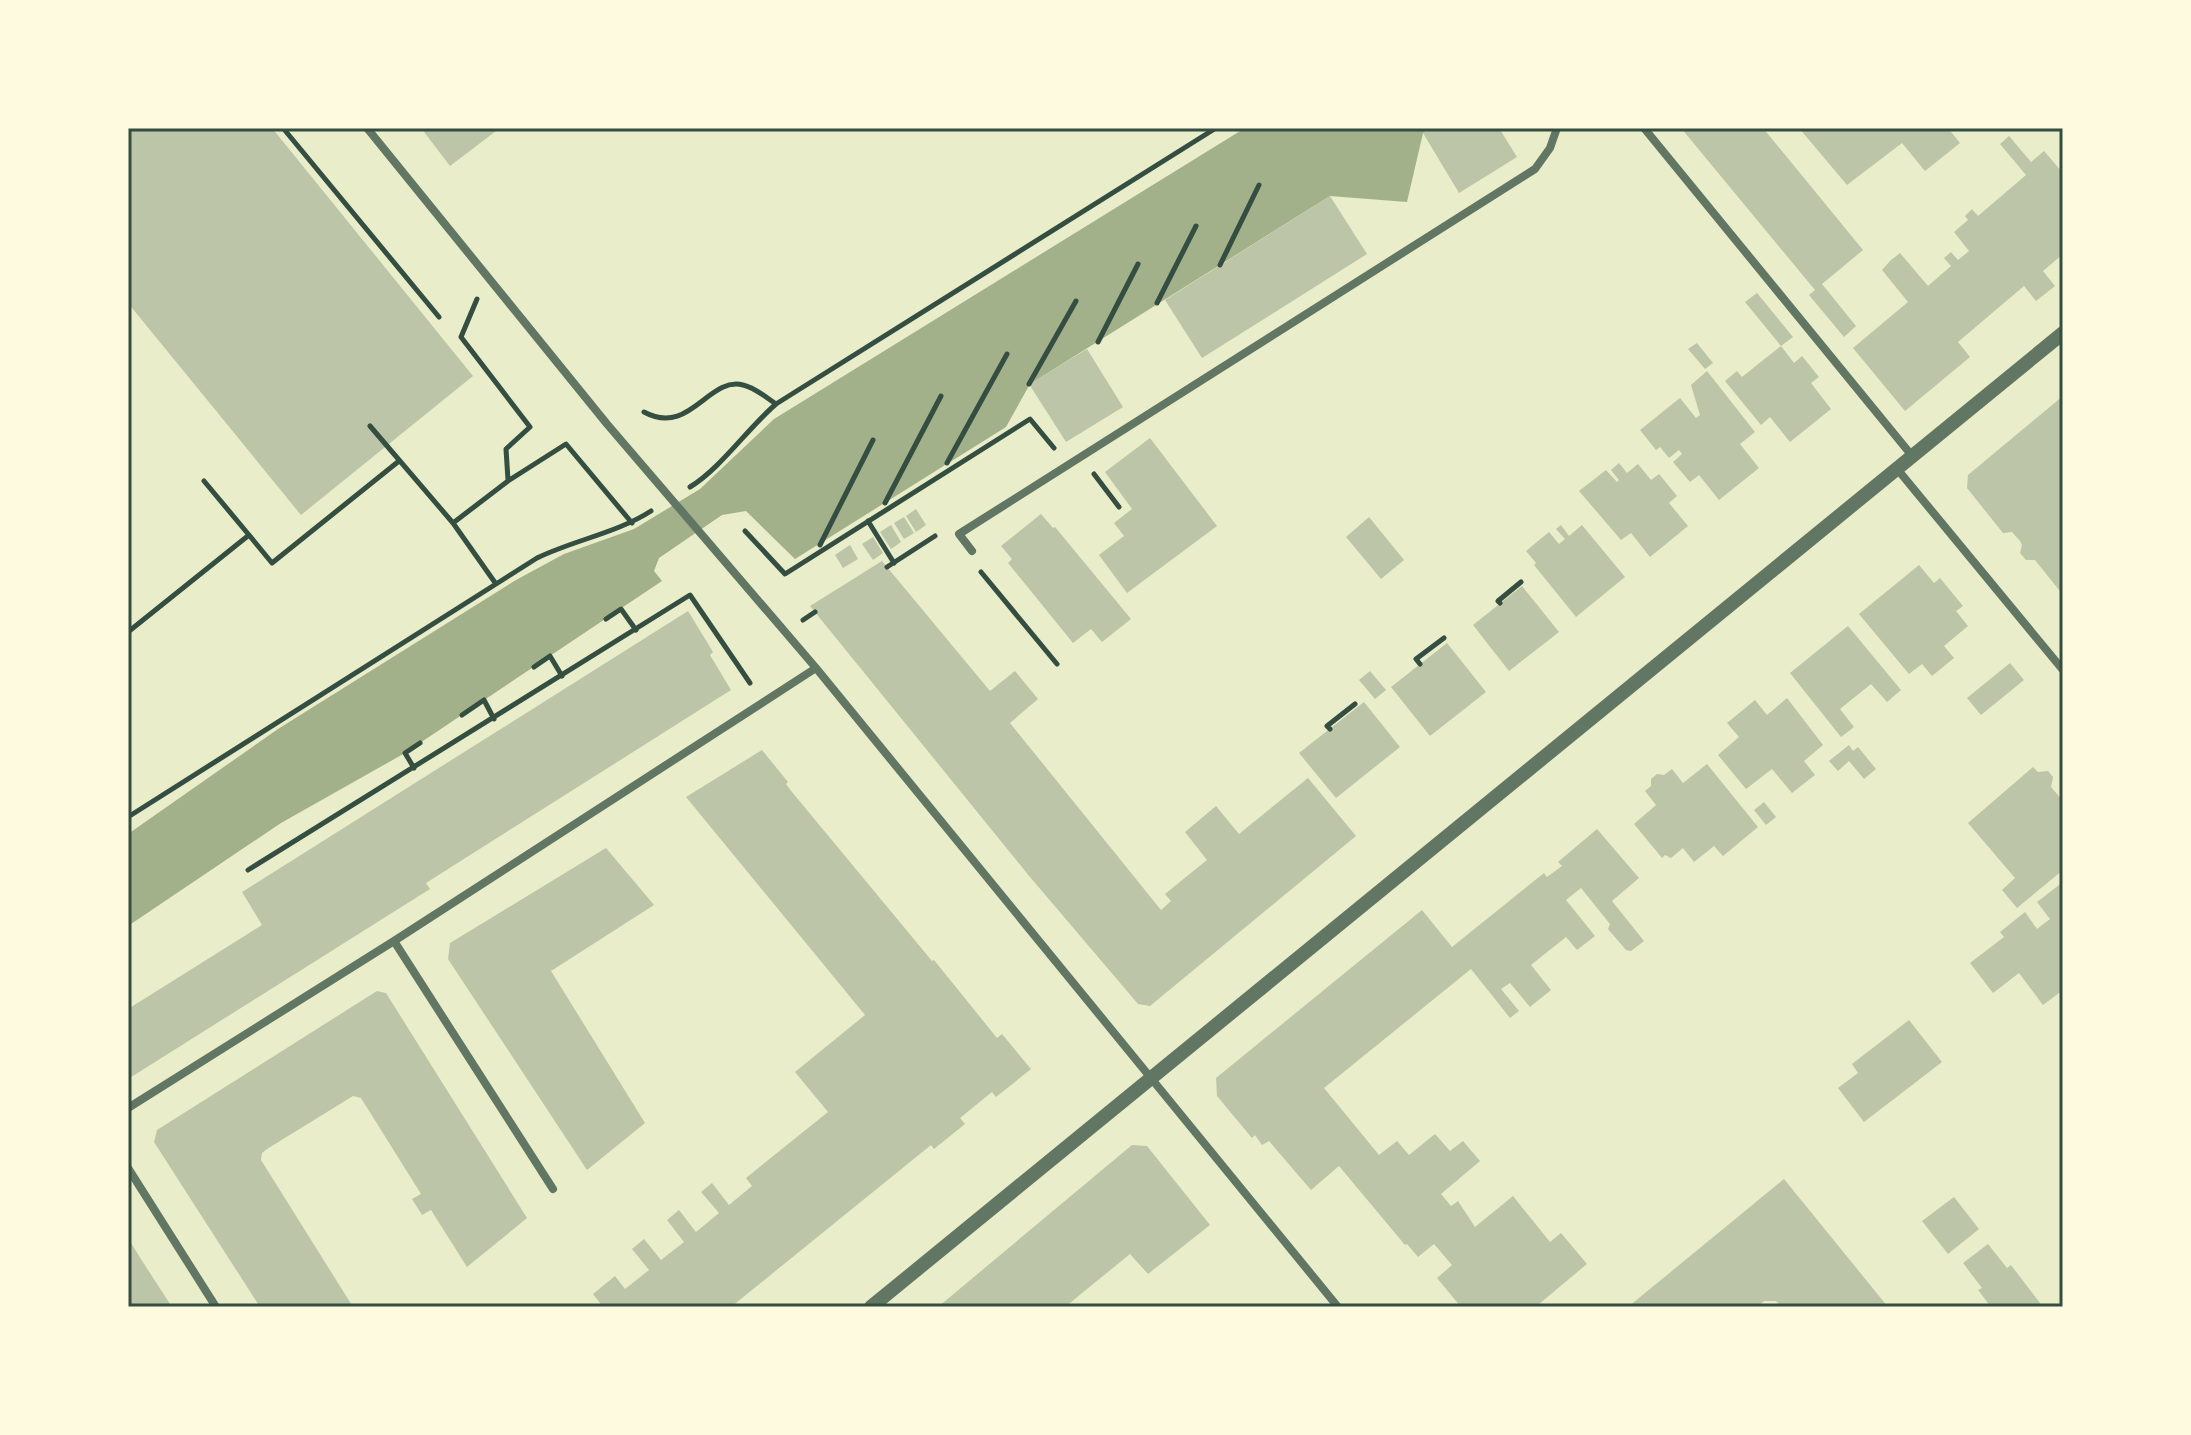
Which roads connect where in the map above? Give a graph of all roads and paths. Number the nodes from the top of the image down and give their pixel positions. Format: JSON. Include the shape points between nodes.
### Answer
{"nodes":[{"id":1,"x":283,"y":128,"type":"edge"},
{"id":2,"x":367,"y":128,"type":"edge"},
{"id":3,"x":1216,"y":128,"type":"edge"},
{"id":4,"x":1557,"y":128,"type":"edge"},
{"id":5,"x":1644,"y":128,"type":"edge"},
{"id":6,"x":1259,"y":185,"type":"dead end"},
{"id":7,"x":1196,"y":226,"type":"dead end"},
{"id":8,"x":1138,"y":264,"type":"dead end"},
{"id":9,"x":1220,"y":265,"type":"dead end"},
{"id":10,"x":487,"y":275,"type":"junction"},
{"id":11,"x":1076,"y":301,"type":"dead end"},
{"id":12,"x":1157,"y":303,"type":"dead end"},
{"id":13,"x":439,"y":317,"type":"dead end"},
{"id":14,"x":2063,"y":333,"type":"edge"},
{"id":15,"x":1098,"y":342,"type":"dead end"},
{"id":16,"x":1007,"y":354,"type":"dead end"},
{"id":17,"x":1029,"y":384,"type":"dead end"},
{"id":18,"x":941,"y":396,"type":"dead end"},
{"id":19,"x":776,"y":404,"type":"junction"},
{"id":20,"x":644,"y":412,"type":"dead end"},
{"id":21,"x":370,"y":426,"type":"dead end"},
{"id":22,"x":873,"y":440,"type":"dead end"},
{"id":23,"x":1913,"y":458,"type":"junction"},
{"id":24,"x":399,"y":461,"type":"junction"},
{"id":25,"x":947,"y":463,"type":"dead end"},
{"id":26,"x":1068,"y":464,"type":"junction"},
{"id":27,"x":1898,"y":470,"type":"junction"},
{"id":28,"x":204,"y":481,"type":"dead end"},
{"id":29,"x":508,"y":481,"type":"junction"},
{"id":30,"x":688,"y":488,"type":"dead end"},
{"id":31,"x":885,"y":503,"type":"dead end"},
{"id":32,"x":655,"y":509,"type":"dead end"},
{"id":33,"x":868,"y":521,"type":"junction"},
{"id":34,"x":453,"y":523,"type":"junction"},
{"id":35,"x":632,"y":523,"type":"junction"},
{"id":36,"x":745,"y":531,"type":"dead end"},
{"id":37,"x":959,"y":534,"type":"junction"},
{"id":38,"x":249,"y":535,"type":"junction"},
{"id":39,"x":820,"y":545,"type":"dead end"},
{"id":40,"x":972,"y":551,"type":"joint"},
{"id":41,"x":894,"y":563,"type":"junction"},
{"id":42,"x":887,"y":567,"type":"dead end"},
{"id":43,"x":1521,"y":582,"type":"dead end"},
{"id":44,"x":496,"y":584,"type":"junction"},
{"id":45,"x":1500,"y":603,"type":"dead end"},
{"id":46,"x":606,"y":619,"type":"dead end"},
{"id":47,"x":636,"y":630,"type":"junction"},
{"id":48,"x":128,"y":632,"type":"edge"},
{"id":49,"x":1444,"y":638,"type":"dead end"},
{"id":50,"x":1057,"y":664,"type":"dead end"},
{"id":51,"x":1420,"y":664,"type":"dead end"},
{"id":52,"x":534,"y":667,"type":"dead end"},
{"id":53,"x":816,"y":668,"type":"junction"},
{"id":54,"x":2063,"y":670,"type":"edge"},
{"id":55,"x":562,"y":676,"type":"junction"},
{"id":56,"x":763,"y":702,"type":"junction"},
{"id":57,"x":1355,"y":704,"type":"dead end"},
{"id":58,"x":462,"y":715,"type":"dead end"},
{"id":59,"x":494,"y":719,"type":"junction"},
{"id":60,"x":1330,"y":729,"type":"dead end"},
{"id":61,"x":420,"y":743,"type":"dead end"},
{"id":62,"x":414,"y":768,"type":"junction"},
{"id":63,"x":128,"y":817,"type":"edge"},
{"id":64,"x":248,"y":870,"type":"dead end"},
{"id":65,"x":394,"y":941,"type":"junction"},
{"id":66,"x":1150,"y":1079,"type":"junction"},
{"id":67,"x":128,"y":1108,"type":"edge"},
{"id":68,"x":128,"y":1168,"type":"edge"},
{"id":69,"x":553,"y":1189,"type":"dead end"},
{"id":70,"x":216,"y":1307,"type":"edge"},
{"id":71,"x":871,"y":1307,"type":"edge"},
{"id":72,"x":1338,"y":1307,"type":"edge"}],
"edges":[{"from":1,"to":13,"type":"path"},
{"from":2,"to":10,"type":"street"},
{"from":3,"to":19,"type":"path"},
{"from":4,"to":26,"type":"street","via":[[1535,169]]},
{"from":5,"to":23,"type":"street"},
{"from":6,"to":9,"type":"path"},
{"from":7,"to":12,"type":"path"},
{"from":8,"to":15,"type":"path"},
{"from":10,"to":29,"type":"path","via":[[461,337],[530,427],[506,449]]},
{"from":10,"to":53,"type":"street"},
{"from":11,"to":17,"type":"path"},
{"from":14,"to":23,"type":"street"},
{"from":16,"to":25,"type":"path"},
{"from":18,"to":31,"type":"path"},
{"from":19,"to":20,"type":"path","via":[[738,384],[724,387],[676,418]]},
{"from":19,"to":30,"type":"path"},
{"from":21,"to":24,"type":"path"},
{"from":22,"to":39,"type":"path"},
{"from":23,"to":27,"type":"street"},
{"from":24,"to":34,"type":"path"},
{"from":24,"to":38,"type":"path","via":[[272,563]]},
{"from":26,"to":33,"type":"path","via":[[1030,419]]},
{"from":26,"to":37,"type":"street"},
{"from":27,"to":54,"type":"street"},
{"from":27,"to":66,"type":"street"},
{"from":28,"to":38,"type":"path"},
{"from":29,"to":34,"type":"path"},
{"from":29,"to":35,"type":"path","via":[[566,444]]},
{"from":32,"to":35,"type":"path"},
{"from":33,"to":36,"type":"path","via":[[785,574]]},
{"from":33,"to":41,"type":"path"},
{"from":34,"to":44,"type":"path"},
{"from":35,"to":44,"type":"path","via":[[558,548]]},
{"from":37,"to":40,"type":"street"},
{"from":37,"to":41,"type":"path","via":[[938,534]]},
{"from":38,"to":48,"type":"path"},
{"from":40,"to":50,"type":"path","via":[[973,563]]},
{"from":41,"to":42,"type":"path"},
{"from":43,"to":45,"type":"path"},
{"from":44,"to":63,"type":"path"},
{"from":46,"to":47,"type":"path","via":[[621,609]]},
{"from":47,"to":55,"type":"path"},
{"from":47,"to":56,"type":"path","via":[[690,595]]},
{"from":49,"to":51,"type":"path","via":[[1416,659]]},
{"from":52,"to":55,"type":"path","via":[[550,656]]},
{"from":53,"to":56,"type":"street"},
{"from":53,"to":66,"type":"street"},
{"from":55,"to":59,"type":"path"},
{"from":56,"to":65,"type":"street"},
{"from":57,"to":60,"type":"path","via":[[1327,726]]},
{"from":58,"to":59,"type":"path","via":[[484,700]]},
{"from":59,"to":62,"type":"path"},
{"from":61,"to":62,"type":"path","via":[[405,753]]},
{"from":62,"to":64,"type":"path"},
{"from":65,"to":67,"type":"street"},
{"from":65,"to":69,"type":"street"},
{"from":66,"to":71,"type":"street"},
{"from":66,"to":72,"type":"street"},
{"from":68,"to":70,"type":"street"}]}
